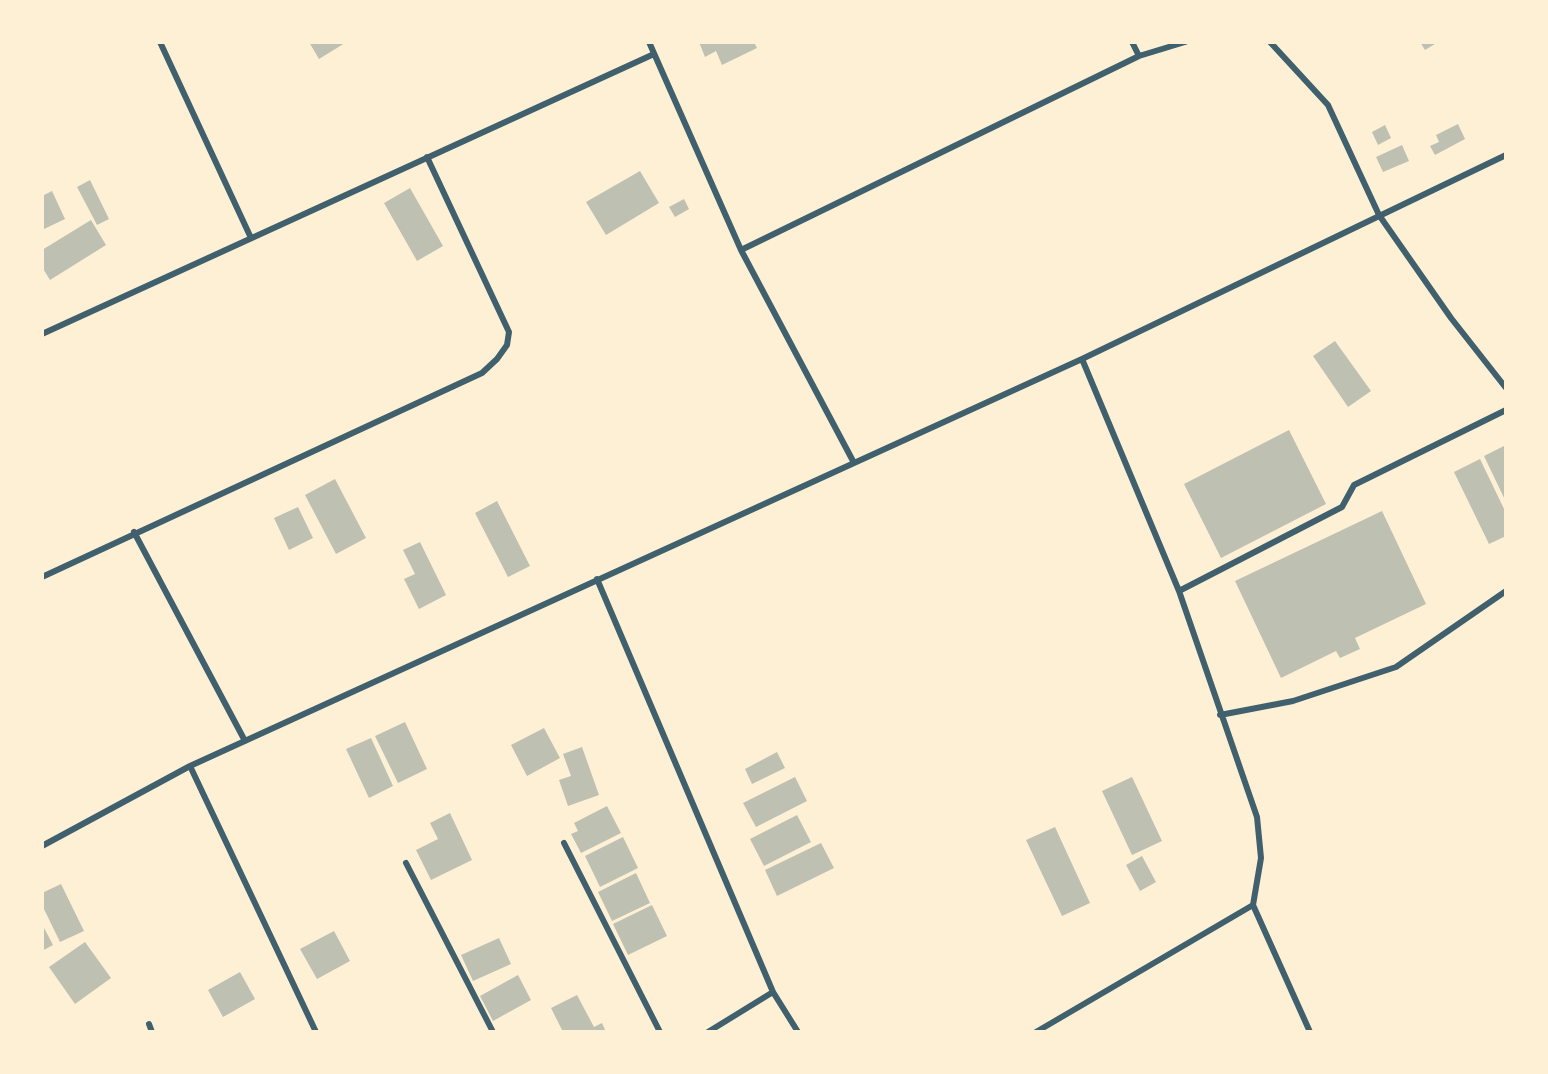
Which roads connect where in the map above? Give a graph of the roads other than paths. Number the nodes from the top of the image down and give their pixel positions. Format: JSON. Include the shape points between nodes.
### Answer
{"nodes":[{"id":1,"x":160,"y":42,"type":"edge"},
{"id":2,"x":649,"y":42,"type":"edge"},
{"id":3,"x":1132,"y":42,"type":"edge"},
{"id":4,"x":1185,"y":42,"type":"edge"},
{"id":5,"x":1270,"y":42,"type":"edge"},
{"id":6,"x":654,"y":54,"type":"junction"},
{"id":7,"x":1139,"y":56,"type":"junction"},
{"id":8,"x":1506,"y":155,"type":"edge"},
{"id":9,"x":426,"y":157,"type":"junction"},
{"id":10,"x":1379,"y":215,"type":"junction"},
{"id":11,"x":251,"y":238,"type":"junction"},
{"id":12,"x":741,"y":250,"type":"junction"},
{"id":13,"x":42,"y":334,"type":"edge"},
{"id":14,"x":1082,"y":359,"type":"junction"},
{"id":15,"x":1506,"y":388,"type":"edge"},
{"id":16,"x":1506,"y":410,"type":"edge"},
{"id":17,"x":853,"y":461,"type":"junction"},
{"id":18,"x":134,"y":532,"type":"junction"},
{"id":19,"x":42,"y":577,"type":"edge"},
{"id":20,"x":597,"y":579,"type":"junction"},
{"id":21,"x":1179,"y":591,"type":"junction"},
{"id":22,"x":1506,"y":591,"type":"edge"},
{"id":23,"x":1220,"y":715,"type":"junction"},
{"id":24,"x":245,"y":741,"type":"junction"},
{"id":25,"x":190,"y":766,"type":"junction"},
{"id":26,"x":564,"y":843,"type":"dead end"},
{"id":27,"x":42,"y":846,"type":"edge"},
{"id":28,"x":405,"y":863,"type":"dead end"},
{"id":29,"x":1253,"y":905,"type":"junction"},
{"id":30,"x":773,"y":992,"type":"junction"},
{"id":31,"x":149,"y":1024,"type":"dead end"},
{"id":32,"x":153,"y":1032,"type":"edge"},
{"id":33,"x":316,"y":1032,"type":"edge"},
{"id":34,"x":493,"y":1032,"type":"edge"},
{"id":35,"x":660,"y":1032,"type":"edge"},
{"id":36,"x":708,"y":1032,"type":"edge"},
{"id":37,"x":798,"y":1032,"type":"edge"},
{"id":38,"x":1036,"y":1032,"type":"edge"},
{"id":39,"x":1310,"y":1032,"type":"edge"}],
"edges":[{"from":1,"to":11,"type":"street"},
{"from":2,"to":6,"type":"street"},
{"from":3,"to":7,"type":"street"},
{"from":4,"to":7,"type":"street"},
{"from":5,"to":10,"type":"street","via":[[1328,105]]},
{"from":6,"to":9,"type":"street"},
{"from":6,"to":12,"type":"street"},
{"from":7,"to":12,"type":"street"},
{"from":8,"to":10,"type":"street"},
{"from":9,"to":11,"type":"street"},
{"from":9,"to":18,"type":"street","via":[[509,332],[507,345],[497,359],[482,373]]},
{"from":10,"to":14,"type":"street"},
{"from":10,"to":15,"type":"street","via":[[1450,318]]},
{"from":11,"to":13,"type":"street"},
{"from":12,"to":17,"type":"street"},
{"from":14,"to":17,"type":"street"},
{"from":14,"to":21,"type":"street"},
{"from":16,"to":21,"type":"street","via":[[1354,485],[1342,507]]},
{"from":17,"to":20,"type":"street"},
{"from":18,"to":19,"type":"street"},
{"from":18,"to":24,"type":"street"},
{"from":20,"to":24,"type":"street"},
{"from":20,"to":30,"type":"street"},
{"from":21,"to":23,"type":"street"},
{"from":22,"to":23,"type":"street","via":[[1396,667],[1293,701]]},
{"from":23,"to":29,"type":"street","via":[[1257,817],[1261,858]]},
{"from":24,"to":25,"type":"street"},
{"from":25,"to":27,"type":"street"},
{"from":25,"to":33,"type":"street"},
{"from":26,"to":35,"type":"street"},
{"from":28,"to":34,"type":"street"},
{"from":29,"to":38,"type":"street"},
{"from":29,"to":39,"type":"street"},
{"from":30,"to":36,"type":"street"},
{"from":30,"to":37,"type":"street"},
{"from":31,"to":32,"type":"street"}]}
